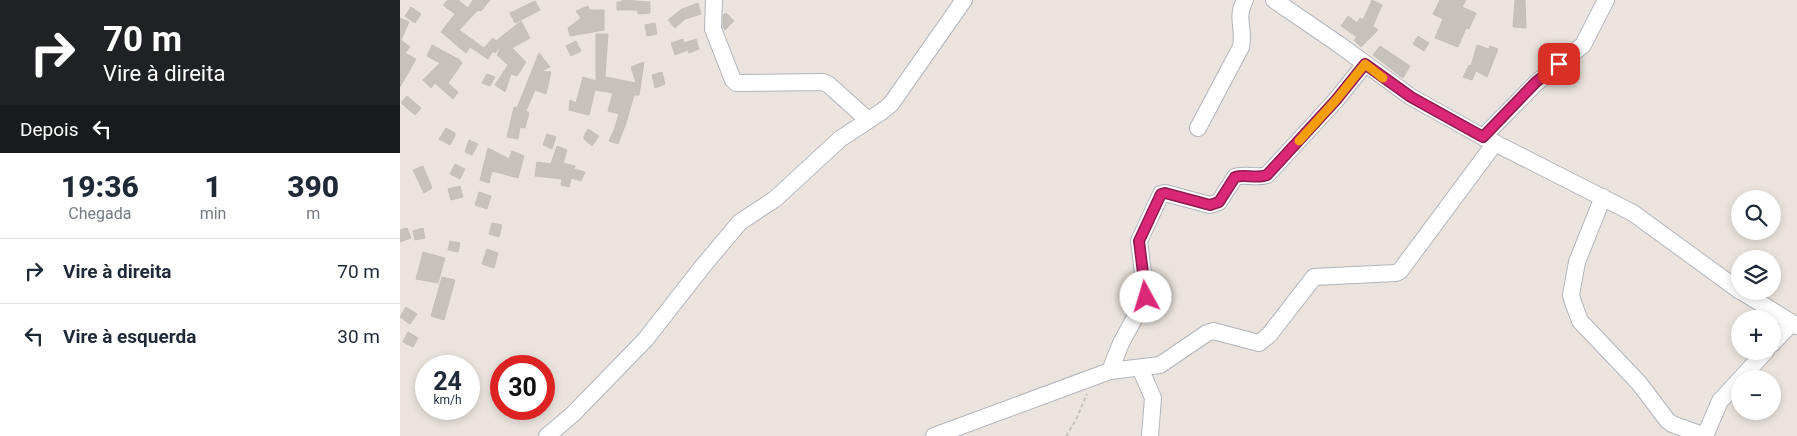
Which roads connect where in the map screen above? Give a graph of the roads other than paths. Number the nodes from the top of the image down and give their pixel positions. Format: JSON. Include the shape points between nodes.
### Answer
{"nodes":[{"id":1,"x":714,"y":0,"type":"edge"},
{"id":2,"x":964,"y":0,"type":"edge"},
{"id":3,"x":1245,"y":0,"type":"edge"},
{"id":4,"x":1274,"y":0,"type":"edge"},
{"id":5,"x":1606,"y":0,"type":"edge"},
{"id":6,"x":1365,"y":64,"type":"junction"},
{"id":7,"x":868,"y":120,"type":"junction"},
{"id":8,"x":1198,"y":128,"type":"dead end"},
{"id":9,"x":1489,"y":140,"type":"junction"},
{"id":10,"x":1603,"y":197,"type":"junction"},
{"id":11,"x":1731,"y":284,"type":"edge"},
{"id":12,"x":1755,"y":300,"type":"edge"},
{"id":13,"x":1794,"y":324,"type":"edge"},
{"id":14,"x":1781,"y":336,"type":"edge"},
{"id":15,"x":1758,"y":360,"type":"edge"},
{"id":16,"x":1140,"y":368,"type":"junction"},
{"id":17,"x":1102,"y":373,"type":"junction"},
{"id":18,"x":547,"y":436,"type":"edge"},
{"id":19,"x":934,"y":436,"type":"edge"},
{"id":20,"x":1150,"y":436,"type":"edge"},
{"id":21,"x":1705,"y":436,"type":"edge"}],
"edges":[{"from":1,"to":7,"type":"street","via":[[713,30],[736,83],[824,82]]},
{"from":2,"to":7,"type":"street","via":[[891,104]]},
{"from":3,"to":8,"type":"street","via":[[1239,14],[1241,47]]},
{"from":4,"to":6,"type":"street"},
{"from":5,"to":9,"type":"street","via":[[1583,45],[1536,82]]},
{"from":6,"to":9,"type":"street","via":[[1411,97]]},
{"from":6,"to":17,"type":"street","via":[[1267,175],[1235,177],[1215,205],[1161,194],[1139,241],[1146,297]]},
{"from":7,"to":18,"type":"street","via":[[827,148],[775,199],[736,226],[645,340]]},
{"from":9,"to":10,"type":"street"},
{"from":9,"to":16,"type":"street","via":[[1400,271],[1314,277],[1259,343],[1213,331],[1160,365]]},
{"from":10,"to":11,"type":"street","via":[[1633,213]]},
{"from":10,"to":21,"type":"street","via":[[1577,262],[1571,295],[1580,321],[1639,383],[1672,424]]},
{"from":12,"to":13,"type":"street"},
{"from":13,"to":14,"type":"street"},
{"from":15,"to":21,"type":"street","via":[[1720,401]]},
{"from":16,"to":17,"type":"street"},
{"from":16,"to":20,"type":"street","via":[[1153,398]]},
{"from":17,"to":19,"type":"street"}]}
